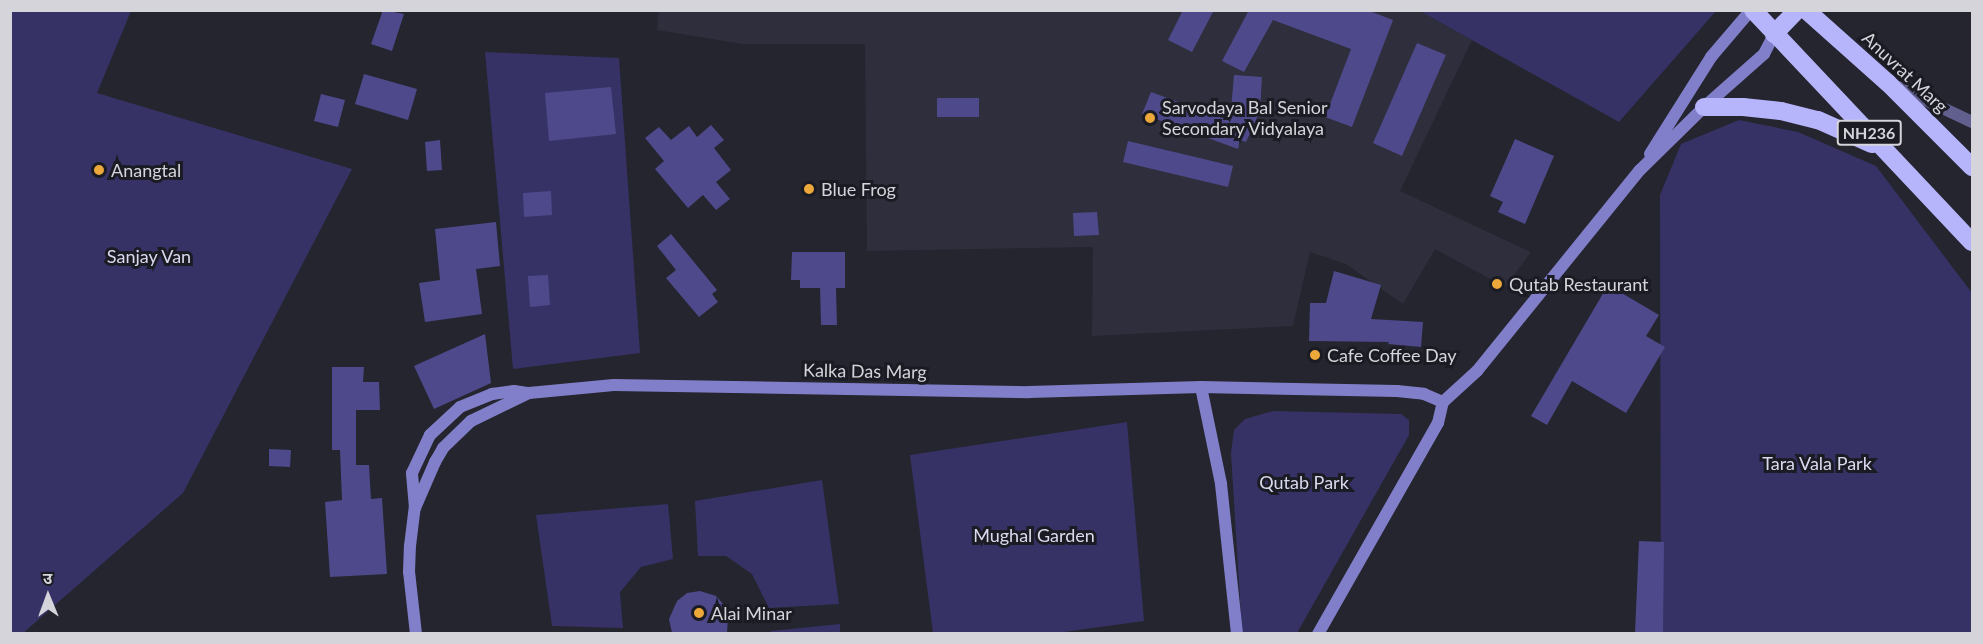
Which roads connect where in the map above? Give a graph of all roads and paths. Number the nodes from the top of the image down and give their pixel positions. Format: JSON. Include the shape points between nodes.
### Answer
{"nodes":[{"id":1,"x":1752,"y":10,"type":"edge"},
{"id":2,"x":1797,"y":10,"type":"edge"},
{"id":3,"x":1806,"y":10,"type":"edge"},
{"id":4,"x":1774,"y":33,"type":"junction"},
{"id":5,"x":1888,"y":83,"type":"junction"},
{"id":6,"x":1704,"y":107,"type":"junction"},
{"id":7,"x":1972,"y":122,"type":"edge"},
{"id":8,"x":1887,"y":152,"type":"junction"},
{"id":9,"x":1972,"y":167,"type":"edge"},
{"id":10,"x":1640,"y":170,"type":"junction"},
{"id":11,"x":1972,"y":242,"type":"edge"},
{"id":12,"x":1201,"y":387,"type":"junction"},
{"id":13,"x":529,"y":393,"type":"junction"},
{"id":14,"x":1443,"y":402,"type":"junction"},
{"id":15,"x":415,"y":508,"type":"junction"},
{"id":16,"x":416,"y":633,"type":"edge"},
{"id":17,"x":1237,"y":633,"type":"edge"},
{"id":18,"x":1318,"y":633,"type":"edge"}],
"edges":[{"from":1,"to":4,"type":"highway","number":"NH236"},
{"from":1,"to":10,"type":"street","via":[[1711,57]]},
{"from":2,"to":4,"type":"highway"},
{"from":3,"to":5,"type":"highway","name":"Anuvrat Marg","number":"NH236"},
{"from":4,"to":6,"type":"street","via":[[1764,54]]},
{"from":4,"to":8,"type":"highway","number":"NH236"},
{"from":5,"to":7,"type":"street"},
{"from":5,"to":9,"type":"highway","name":"Anuvrat Marg","number":"NH236"},
{"from":6,"to":8,"type":"highway","via":[[1743,107],[1808,118],[1853,134]]},
{"from":6,"to":10,"type":"street"},
{"from":8,"to":11,"type":"highway","number":"NH236"},
{"from":10,"to":14,"type":"street","via":[[1477,370]]},
{"from":12,"to":13,"type":"street","name":"Kalka Das Marg","via":[[1029,392],[614,385]]},
{"from":12,"to":14,"type":"street","name":"Kalka Das Marg","via":[[1397,391],[1424,394]]},
{"from":12,"to":17,"type":"street","via":[[1221,484]]},
{"from":13,"to":15,"type":"street","name":"Kalka Das Marg","via":[[471,421],[455,435],[435,462]]},
{"from":13,"to":15,"type":"street","name":"Kalka Das Marg","via":[[492,394],[460,407],[443,420],[430,435],[412,473]]},
{"from":14,"to":18,"type":"street","via":[[1438,423]]},
{"from":15,"to":16,"type":"street","name":"Kalka Das Marg","via":[[409,572]]}]}
